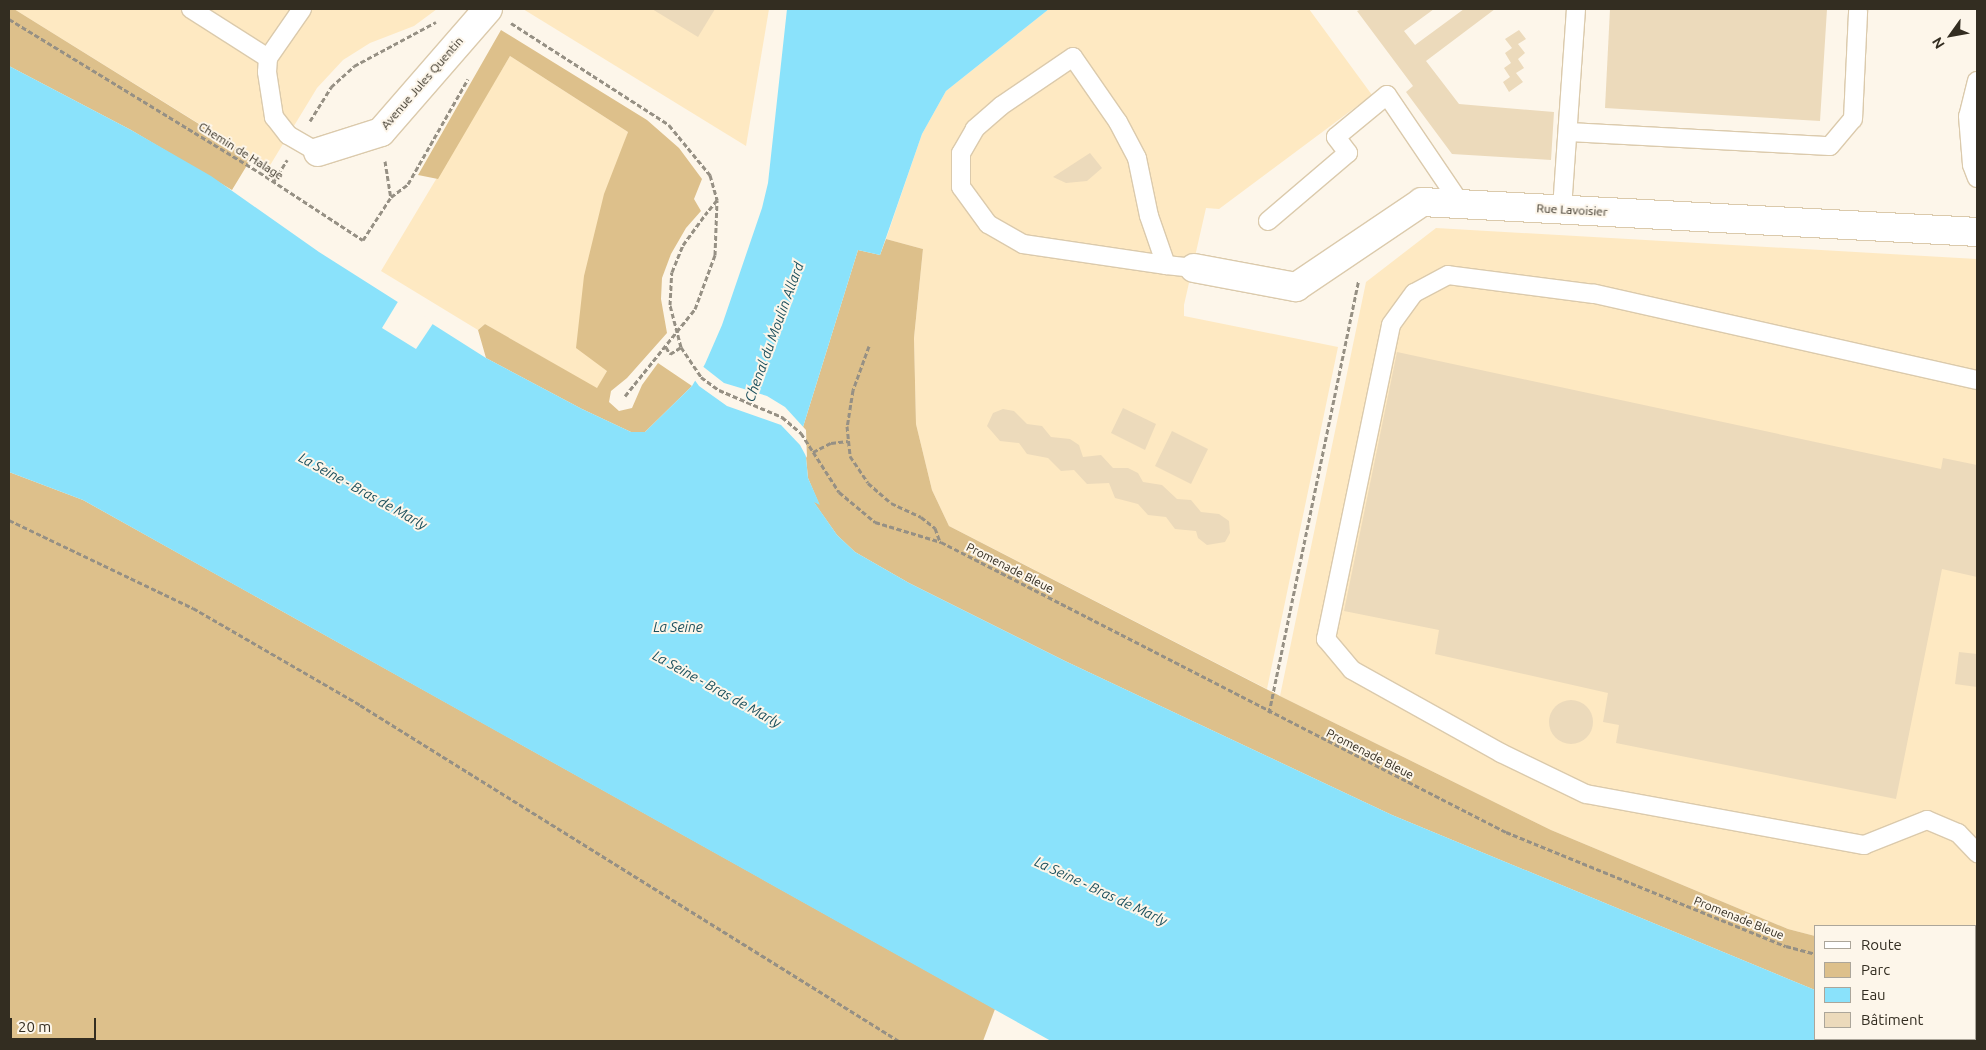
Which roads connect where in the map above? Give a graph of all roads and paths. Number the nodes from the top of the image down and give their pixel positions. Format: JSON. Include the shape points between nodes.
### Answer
{"nodes":[{"id":1,"x":190,"y":9,"type":"edge"},
{"id":2,"x":302,"y":9,"type":"edge"},
{"id":3,"x":1576,"y":9,"type":"edge"},
{"id":4,"x":1858,"y":11,"type":"dead end"},
{"id":5,"x":496,"y":12,"type":"edge"},
{"id":6,"x":9,"y":19,"type":"edge"},
{"id":7,"x":439,"y":19,"type":"dead end"},
{"id":8,"x":268,"y":58,"type":"junction"},
{"id":9,"x":470,"y":75,"type":"dead end"},
{"id":10,"x":1977,"y":81,"type":"edge"},
{"id":11,"x":381,"y":132,"type":"junction"},
{"id":12,"x":1569,"y":132,"type":"junction"},
{"id":13,"x":308,"y":146,"type":"junction"},
{"id":14,"x":1977,"y":178,"type":"edge"},
{"id":15,"x":274,"y":181,"type":"junction"},
{"id":16,"x":391,"y":197,"type":"junction"},
{"id":17,"x":718,"y":200,"type":"junction"},
{"id":18,"x":1460,"y":204,"type":"junction"},
{"id":19,"x":1562,"y":209,"type":"junction"},
{"id":20,"x":1268,"y":221,"type":"dead end"},
{"id":21,"x":1977,"y":232,"type":"edge"},
{"id":22,"x":1166,"y":265,"type":"junction"},
{"id":23,"x":1194,"y":268,"type":"joint"},
{"id":24,"x":1366,"y":274,"type":"dead end"},
{"id":25,"x":868,"y":346,"type":"dead end"},
{"id":26,"x":666,"y":347,"type":"junction"},
{"id":27,"x":681,"y":347,"type":"junction"},
{"id":28,"x":1977,"y":380,"type":"edge"},
{"id":29,"x":625,"y":396,"type":"dead end"},
{"id":30,"x":848,"y":441,"type":"junction"},
{"id":31,"x":813,"y":452,"type":"junction"},
{"id":32,"x":9,"y":520,"type":"edge"},
{"id":33,"x":941,"y":542,"type":"junction"},
{"id":34,"x":1269,"y":713,"type":"junction"},
{"id":35,"x":1977,"y":852,"type":"edge"},
{"id":36,"x":1814,"y":954,"type":"edge"},
{"id":37,"x":899,"y":1041,"type":"edge"}],
"edges":[{"from":1,"to":8,"type":"lane"},
{"from":2,"to":8,"type":"lane"},
{"from":3,"to":12,"type":"lane"},
{"from":4,"to":12,"type":"lane","via":[[1853,120],[1830,146]]},
{"from":5,"to":11,"type":"street","name":"Avenue Jules Quentin"},
{"from":5,"to":17,"type":"path","via":[[669,125],[710,175]]},
{"from":6,"to":15,"type":"path","name":"Chemin de Halage"},
{"from":7,"to":13,"type":"path","via":[[354,66],[331,86]]},
{"from":8,"to":13,"type":"lane","via":[[274,117],[288,135]]},
{"from":9,"to":16,"type":"path","via":[[408,184]]},
{"from":10,"to":14,"type":"lane","via":[[1968,116],[1972,165]]},
{"from":11,"to":13,"type":"street","name":"Avenue Jules Quentin"},
{"from":11,"to":16,"type":"path"},
{"from":12,"to":19,"type":"lane"},
{"from":13,"to":15,"type":"path"},
{"from":15,"to":16,"type":"path","name":"Chemin de Halage","via":[[363,240]]},
{"from":17,"to":26,"type":"path","via":[[714,255],[695,309]]},
{"from":17,"to":27,"type":"path","bridge":true,"via":[[682,245],[672,272],[670,305]]},
{"from":18,"to":19,"type":"street","name":"Rue Lavoisier"},
{"from":18,"to":20,"type":"lane","via":[[1387,95],[1336,137],[1348,153]]},
{"from":18,"to":23,"type":"street","name":"Rue Lavoisier","via":[[1422,202],[1296,287]]},
{"from":19,"to":21,"type":"street","name":"Rue Lavoisier"},
{"from":22,"to":22,"type":"lane","via":[[1149,216],[1137,158],[1118,122],[1073,57],[1001,106],[975,129],[961,152],[961,187],[988,224],[1023,244]]},
{"from":22,"to":23,"type":"lane"},
{"from":24,"to":34,"type":"path","via":[[1359,280]]},
{"from":25,"to":30,"type":"path","via":[[853,390]]},
{"from":26,"to":27,"type":"path","via":[[670,354]]},
{"from":26,"to":29,"type":"path"},
{"from":27,"to":31,"type":"path","name":"Promenade Bleue","via":[[709,384],[734,399],[782,417],[801,433]]},
{"from":28,"to":35,"type":"lane","via":[[1594,294],[1448,275],[1414,293],[1391,325],[1326,639],[1352,670],[1501,753],[1586,794],[1864,845],[1927,820],[1958,833]]},
{"from":30,"to":31,"type":"path","via":[[831,443]]},
{"from":30,"to":33,"type":"path","via":[[850,456],[868,483],[892,503],[922,517],[935,528]]},
{"from":31,"to":33,"type":"path","name":"Promenade Bleue","via":[[839,492],[861,513],[894,530]]},
{"from":32,"to":37,"type":"path","via":[[193,608],[360,705]]},
{"from":33,"to":34,"type":"path","name":"Promenade Bleue"},
{"from":34,"to":36,"type":"path","name":"Promenade Bleue","via":[[1506,832],[1786,946]]}]}
